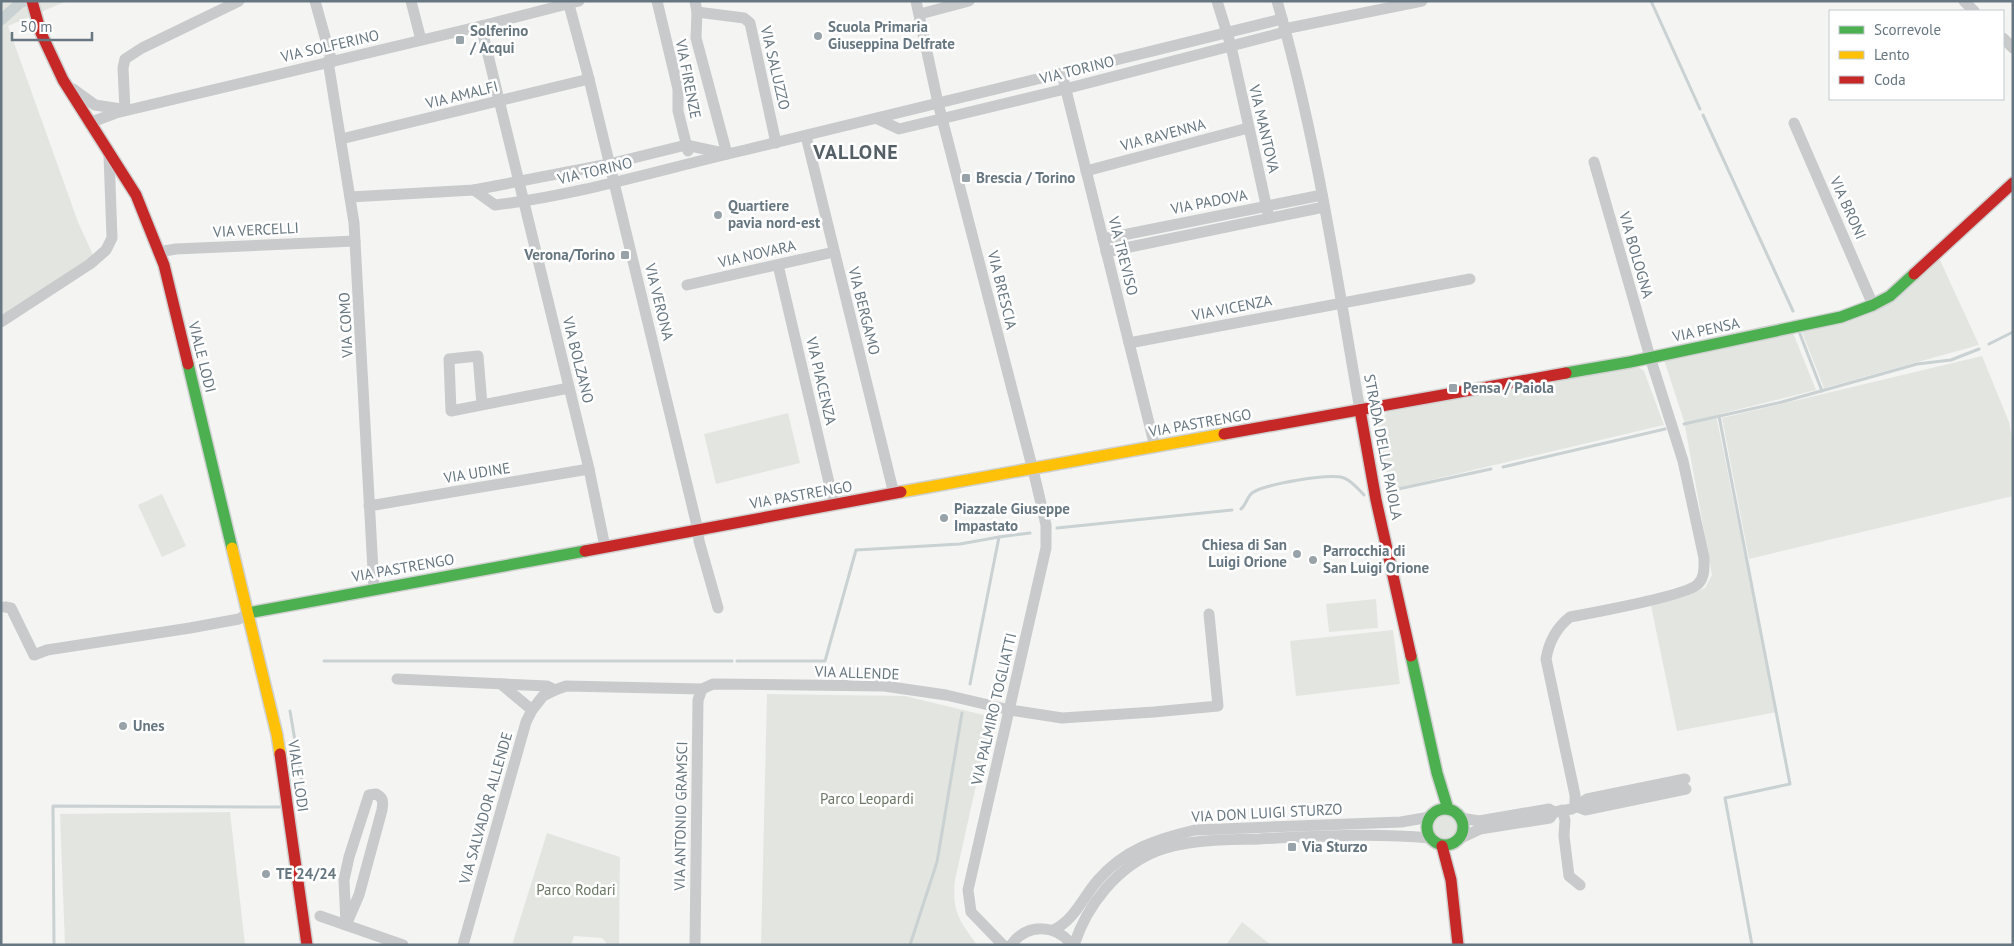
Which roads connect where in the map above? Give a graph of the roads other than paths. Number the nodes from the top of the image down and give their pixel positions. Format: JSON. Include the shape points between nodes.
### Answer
{"nodes":[{"id":1,"x":32,"y":1,"type":"edge"},
{"id":2,"x":239,"y":1,"type":"edge"},
{"id":3,"x":315,"y":1,"type":"edge"},
{"id":4,"x":411,"y":1,"type":"edge"},
{"id":5,"x":657,"y":1,"type":"edge"},
{"id":6,"x":916,"y":1,"type":"edge"},
{"id":7,"x":968,"y":1,"type":"edge"},
{"id":8,"x":1217,"y":1,"type":"edge"},
{"id":9,"x":1277,"y":1,"type":"edge"},
{"id":10,"x":1422,"y":1,"type":"edge"},
{"id":11,"x":1964,"y":1,"type":"edge"},
{"id":12,"x":572,"y":2,"type":"edge"},
{"id":13,"x":696,"y":7,"type":"edge"},
{"id":14,"x":1973,"y":10,"type":"edge"},
{"id":15,"x":920,"y":14,"type":"junction"},
{"id":16,"x":481,"y":26,"type":"junction"},
{"id":17,"x":1284,"y":27,"type":"junction"},
{"id":18,"x":1226,"y":33,"type":"junction"},
{"id":19,"x":2004,"y":39,"type":"edge"},
{"id":20,"x":421,"y":40,"type":"junction"},
{"id":21,"x":1230,"y":46,"type":"junction"},
{"id":22,"x":2013,"y":48,"type":"edge"},
{"id":23,"x":330,"y":62,"type":"junction"},
{"id":24,"x":1061,"y":73,"type":"junction"},
{"id":25,"x":589,"y":79,"type":"junction"},
{"id":26,"x":63,"y":80,"type":"junction"},
{"id":27,"x":1065,"y":89,"type":"junction"},
{"id":28,"x":499,"y":102,"type":"junction"},
{"id":29,"x":938,"y":103,"type":"junction"},
{"id":30,"x":125,"y":110,"type":"junction"},
{"id":31,"x":878,"y":119,"type":"junction"},
{"id":32,"x":942,"y":119,"type":"junction"},
{"id":33,"x":89,"y":123,"type":"junction"},
{"id":34,"x":1794,"y":123,"type":"dead end"},
{"id":35,"x":1248,"y":128,"type":"junction"},
{"id":36,"x":806,"y":136,"type":"junction"},
{"id":37,"x":341,"y":139,"type":"junction"},
{"id":38,"x":776,"y":143,"type":"junction"},
{"id":39,"x":686,"y":145,"type":"junction"},
{"id":40,"x":727,"y":154,"type":"junction"},
{"id":41,"x":109,"y":155,"type":"junction"},
{"id":42,"x":691,"y":162,"type":"junction"},
{"id":43,"x":1594,"y":162,"type":"dead end"},
{"id":44,"x":609,"y":164,"type":"junction"},
{"id":45,"x":1086,"y":171,"type":"junction"},
{"id":46,"x":518,"y":182,"type":"junction"},
{"id":47,"x":615,"y":183,"type":"junction"},
{"id":48,"x":2013,"y":183,"type":"edge"},
{"id":49,"x":474,"y":190,"type":"junction"},
{"id":50,"x":350,"y":197,"type":"junction"},
{"id":51,"x":1323,"y":201,"type":"junction"},
{"id":52,"x":523,"y":202,"type":"junction"},
{"id":53,"x":1266,"y":206,"type":"junction"},
{"id":54,"x":1269,"y":218,"type":"junction"},
{"id":55,"x":1103,"y":239,"type":"junction"},
{"id":56,"x":355,"y":241,"type":"junction"},
{"id":57,"x":158,"y":252,"type":"junction"},
{"id":58,"x":834,"y":252,"type":"junction"},
{"id":59,"x":1106,"y":252,"type":"junction"},
{"id":60,"x":778,"y":265,"type":"junction"},
{"id":61,"x":1470,"y":279,"type":"dead end"},
{"id":62,"x":687,"y":285,"type":"dead end"},
{"id":63,"x":1341,"y":302,"type":"junction"},
{"id":64,"x":1873,"y":305,"type":"junction"},
{"id":65,"x":1,"y":322,"type":"edge"},
{"id":66,"x":1129,"y":343,"type":"junction"},
{"id":67,"x":1650,"y":358,"type":"junction"},
{"id":68,"x":569,"y":388,"type":"junction"},
{"id":69,"x":482,"y":405,"type":"junction"},
{"id":70,"x":1360,"y":410,"type":"junction"},
{"id":71,"x":1155,"y":447,"type":"junction"},
{"id":72,"x":1033,"y":468,"type":"junction"},
{"id":73,"x":589,"y":469,"type":"junction"},
{"id":74,"x":894,"y":494,"type":"junction"},
{"id":75,"x":834,"y":504,"type":"junction"},
{"id":76,"x":369,"y":506,"type":"junction"},
{"id":77,"x":698,"y":530,"type":"junction"},
{"id":78,"x":605,"y":547,"type":"junction"},
{"id":79,"x":374,"y":589,"type":"junction"},
{"id":80,"x":5,"y":607,"type":"dead end"},
{"id":81,"x":718,"y":608,"type":"dead end"},
{"id":82,"x":248,"y":613,"type":"junction"},
{"id":83,"x":1209,"y":614,"type":"dead end"},
{"id":84,"x":397,"y":679,"type":"dead end"},
{"id":85,"x":501,"y":684,"type":"junction"},
{"id":86,"x":702,"y":689,"type":"junction"},
{"id":87,"x":555,"y":690,"type":"junction"},
{"id":88,"x":532,"y":710,"type":"junction"},
{"id":89,"x":1010,"y":710,"type":"junction"},
{"id":90,"x":1437,"y":773,"type":"junction"},
{"id":91,"x":1686,"y":784,"type":"dead end"},
{"id":92,"x":1575,"y":806,"type":"junction"},
{"id":93,"x":1448,"y":809,"type":"junction"},
{"id":94,"x":1558,"y":811,"type":"junction"},
{"id":95,"x":1432,"y":815,"type":"junction"},
{"id":96,"x":1461,"y":818,"type":"junction"},
{"id":97,"x":1430,"y":838,"type":"junction"},
{"id":98,"x":1458,"y":840,"type":"junction"},
{"id":99,"x":1442,"y":846,"type":"junction"},
{"id":100,"x":1451,"y":880,"type":"junction"},
{"id":101,"x":1580,"y":885,"type":"dead end"},
{"id":102,"x":320,"y":916,"type":"dead end"},
{"id":103,"x":346,"y":925,"type":"junction"},
{"id":104,"x":1052,"y":930,"type":"junction"},
{"id":105,"x":306,"y":942,"type":"edge"},
{"id":106,"x":403,"y":945,"type":"edge"},
{"id":107,"x":462,"y":945,"type":"edge"},
{"id":108,"x":695,"y":945,"type":"edge"},
{"id":109,"x":1003,"y":945,"type":"edge"},
{"id":110,"x":1011,"y":945,"type":"edge"},
{"id":111,"x":1073,"y":945,"type":"edge"},
{"id":112,"x":1458,"y":945,"type":"edge"}],
"edges":[{"from":1,"to":26,"type":"street","name":"VIALE LODI","via":[[41,33]]},
{"from":2,"to":30,"type":"street","via":[[125,59]]},
{"from":3,"to":23,"type":"street","name":"VIA COMO"},
{"from":4,"to":20,"type":"street"},
{"from":5,"to":39,"type":"street","name":"VIA FIRENZE","via":[[678,89],[678,111]]},
{"from":6,"to":15,"type":"street","name":"VIA BRESCIA"},
{"from":7,"to":15,"type":"street"},
{"from":8,"to":18,"type":"street"},
{"from":9,"to":17,"type":"street","name":"STRADA DELLA PAIOLA"},
{"from":10,"to":17,"type":"street"},
{"from":11,"to":14,"type":"street"},
{"from":12,"to":16,"type":"street","name":"VIA SOLFERINO"},
{"from":12,"to":25,"type":"street","name":"VIA VERONA"},
{"from":13,"to":38,"type":"street","name":"VIA SALUZZO","via":[[744,18],[750,23]]},
{"from":13,"to":40,"type":"street","name":"VIA FIRENZE","via":[[696,38]]},
{"from":15,"to":29,"type":"street","name":"VIA BRESCIA"},
{"from":16,"to":20,"type":"street","name":"VIA SOLFERINO"},
{"from":16,"to":28,"type":"street","name":"VIA BOLZANO"},
{"from":17,"to":18,"type":"street","name":"VIA TORINO"},
{"from":17,"to":21,"type":"street","name":"VIA TORINO"},
{"from":17,"to":51,"type":"street","name":"STRADA DELLA PAIOLA"},
{"from":18,"to":21,"type":"street","name":"VIA MANTOVA"},
{"from":18,"to":24,"type":"street","name":"VIA TORINO"},
{"from":19,"to":22,"type":"street"},
{"from":20,"to":23,"type":"street","name":"VIA SOLFERINO"},
{"from":21,"to":27,"type":"street","name":"VIA TORINO"},
{"from":21,"to":35,"type":"street","name":"VIA MANTOVA"},
{"from":23,"to":30,"type":"street","name":"VIA SOLFERINO"},
{"from":23,"to":37,"type":"street","name":"VIA COMO"},
{"from":24,"to":27,"type":"street","name":"VIA TREVISO"},
{"from":24,"to":29,"type":"street","name":"VIA TORINO"},
{"from":25,"to":28,"type":"street","name":"VIA AMALFI"},
{"from":25,"to":44,"type":"street","name":"VIA VERONA"},
{"from":26,"to":30,"type":"street","via":[[95,105]]},
{"from":26,"to":33,"type":"street","name":"VIALE LODI"},
{"from":27,"to":32,"type":"street","name":"VIA TORINO"},
{"from":27,"to":45,"type":"street","name":"VIA TREVISO"},
{"from":28,"to":37,"type":"street","name":"VIA AMALFI"},
{"from":28,"to":46,"type":"street","name":"VIA BOLZANO"},
{"from":29,"to":31,"type":"street","name":"VIA TORINO"},
{"from":29,"to":32,"type":"street","name":"VIA BRESCIA"},
{"from":30,"to":33,"type":"street","name":"VIA SOLFERINO"},
{"from":31,"to":32,"type":"street","name":"VIA TORINO","via":[[899,129]]},
{"from":31,"to":36,"type":"street","name":"VIA TORINO"},
{"from":32,"to":72,"type":"street","name":"VIA BRESCIA"},
{"from":33,"to":41,"type":"street","name":"VIALE LODI"},
{"from":34,"to":64,"type":"street","name":"VIA BRONI"},
{"from":35,"to":45,"type":"street","name":"VIA RAVENNA"},
{"from":35,"to":53,"type":"street","name":"VIA MANTOVA"},
{"from":36,"to":38,"type":"street","name":"VIA TORINO"},
{"from":36,"to":58,"type":"street","name":"VIA BERGAMO"},
{"from":37,"to":50,"type":"street","name":"VIA COMO"},
{"from":38,"to":40,"type":"street","name":"VIA TORINO"},
{"from":39,"to":40,"type":"street","name":"VIA TORINO"},
{"from":39,"to":42,"type":"street","name":"VIA FIRENZE"},
{"from":39,"to":44,"type":"street","name":"VIA TORINO"},
{"from":40,"to":42,"type":"street","name":"VIA TORINO"},
{"from":41,"to":57,"type":"street","name":"VIALE LODI","via":[[136,196]]},
{"from":41,"to":65,"type":"street","via":[[112,238],[106,250]]},
{"from":42,"to":47,"type":"street","name":"VIA TORINO"},
{"from":43,"to":67,"type":"street","name":"VIA BOLOGNA"},
{"from":44,"to":46,"type":"street","name":"VIA TORINO"},
{"from":44,"to":47,"type":"street","name":"VIA VERONA"},
{"from":45,"to":55,"type":"street","name":"VIA TREVISO"},
{"from":46,"to":49,"type":"street","name":"VIA TORINO"},
{"from":46,"to":52,"type":"street","name":"VIA BOLZANO"},
{"from":47,"to":52,"type":"street","name":"VIA TORINO"},
{"from":47,"to":77,"type":"street","name":"VIA VERONA"},
{"from":48,"to":64,"type":"street","name":"VIA PENSA","via":[[1907,282]]},
{"from":49,"to":50,"type":"street","name":"VIA TORINO"},
{"from":49,"to":52,"type":"street","name":"VIA TORINO","via":[[495,205]]},
{"from":50,"to":56,"type":"street","name":"VIA COMO"},
{"from":51,"to":53,"type":"street","name":"VIA PADOVA"},
{"from":51,"to":54,"type":"street","name":"VIA PADOVA"},
{"from":51,"to":63,"type":"street","name":"STRADA DELLA PAIOLA"},
{"from":52,"to":68,"type":"street","name":"VIA BOLZANO"},
{"from":53,"to":54,"type":"street","name":"VIA MANTOVA"},
{"from":53,"to":55,"type":"street","name":"VIA PADOVA"},
{"from":54,"to":59,"type":"street","name":"VIA PADOVA"},
{"from":55,"to":59,"type":"street","name":"VIA TREVISO"},
{"from":56,"to":57,"type":"street","name":"VIA VERCELLI"},
{"from":56,"to":76,"type":"street","name":"VIA COMO"},
{"from":57,"to":82,"type":"street","name":"VIALE LODI","via":[[164,265]]},
{"from":58,"to":60,"type":"street","name":"VIA NOVARA"},
{"from":58,"to":74,"type":"street","name":"VIA BERGAMO"},
{"from":59,"to":66,"type":"street","name":"VIA TREVISO"},
{"from":60,"to":62,"type":"street","name":"VIA NOVARA"},
{"from":60,"to":75,"type":"street","name":"VIA PIACENZA"},
{"from":61,"to":63,"type":"street"},
{"from":63,"to":66,"type":"street","name":"VIA VICENZA"},
{"from":63,"to":70,"type":"street","name":"STRADA DELLA PAIOLA"},
{"from":64,"to":67,"type":"street","name":"VIA PENSA","via":[[1841,317]]},
{"from":66,"to":71,"type":"street","name":"VIA TREVISO"},
{"from":67,"to":70,"type":"street","name":"VIA PENSA"},
{"from":67,"to":92,"type":"street","name":"VIA BOLOGNA","via":[[1683,461],[1704,558],[1704,572],[1698,585],[1679,593],[1570,617],[1561,624],[1549,643],[1546,659]]},
{"from":68,"to":69,"type":"street"},
{"from":68,"to":73,"type":"street","name":"VIA BOLZANO"},
{"from":69,"to":69,"type":"street","via":[[451,411],[449,359],[478,356]]},
{"from":70,"to":71,"type":"street","name":"VIA PASTRENGO"},
{"from":70,"to":90,"type":"street","name":"STRADA DELLA PAIOLA","via":[[1376,500]]},
{"from":71,"to":72,"type":"street","name":"VIA PASTRENGO"},
{"from":72,"to":74,"type":"street","name":"VIA PASTRENGO"},
{"from":72,"to":89,"type":"street","name":"VIA PALMIRO TOGLIATTI","via":[[1046,525],[1046,548]]},
{"from":73,"to":76,"type":"street","name":"VIA UDINE"},
{"from":73,"to":78,"type":"street","name":"VIA BOLZANO"},
{"from":74,"to":75,"type":"street","name":"VIA PASTRENGO"},
{"from":75,"to":77,"type":"street","name":"VIA PASTRENGO"},
{"from":76,"to":79,"type":"street","name":"VIA COMO"},
{"from":77,"to":78,"type":"street","name":"VIA PASTRENGO"},
{"from":77,"to":81,"type":"street","name":"VIA VERONA"},
{"from":78,"to":79,"type":"street","name":"VIA PASTRENGO"},
{"from":79,"to":82,"type":"street","name":"VIA PASTRENGO"},
{"from":80,"to":82,"type":"street","via":[[11,608],[34,655],[47,650],[239,619]]},
{"from":82,"to":105,"type":"street","name":"VIALE LODI","via":[[277,735]]},
{"from":83,"to":89,"type":"street","name":"VIA ALLENDE","via":[[1218,706],[1062,718]]},
{"from":84,"to":85,"type":"street","name":"VIA SALVADOR ALLENDE"},
{"from":85,"to":87,"type":"street","name":"VIA SALVADOR ALLENDE","via":[[547,686]]},
{"from":85,"to":88,"type":"street"},
{"from":86,"to":87,"type":"street","name":"VIA SALVADOR ALLENDE","via":[[577,685]]},
{"from":86,"to":89,"type":"street","name":"VIA ALLENDE","via":[[713,684],[884,686]]},
{"from":86,"to":108,"type":"street","name":"VIA ANTONIO GRAMSCI","via":[[698,700]]},
{"from":87,"to":88,"type":"street","name":"VIA SALVADOR ALLENDE","via":[[543,696]]},
{"from":88,"to":107,"type":"street","name":"VIA SALVADOR ALLENDE","via":[[515,755]]},
{"from":89,"to":109,"type":"street","name":"VIA PALMIRO TOGLIATTI","via":[[968,890],[971,912]]},
{"from":90,"to":93,"type":"street","name":"STRADA DELLA PAIOLA"},
{"from":90,"to":95,"type":"street","name":"STRADA DELLA PAIOLA"},
{"from":91,"to":92,"type":"street","via":[[1585,810]]},
{"from":92,"to":94,"type":"street"},
{"from":93,"to":95,"type":"street","via":[[1438,810]]},
{"from":93,"to":96,"type":"street"},
{"from":94,"to":96,"type":"street","via":[[1549,809],[1479,821]]},
{"from":94,"to":98,"type":"street","via":[[1550,818],[1480,829]]},
{"from":94,"to":101,"type":"street","via":[[1565,820],[1569,876]]},
{"from":95,"to":97,"type":"street","via":[[1427,832]]},
{"from":95,"to":104,"type":"street","name":"VIA DON LUIGI STURZO","via":[[1402,822],[1195,830],[1170,836],[1142,845],[1118,861],[1098,880],[1065,925]]},
{"from":96,"to":98,"type":"street","via":[[1464,830]]},
{"from":97,"to":99,"type":"street"},
{"from":97,"to":111,"type":"street","name":"VIA DON LUIGI STURZO","via":[[1328,836],[1195,842],[1157,851],[1119,874],[1088,913]]},
{"from":98,"to":99,"type":"street"},
{"from":98,"to":100,"type":"street"},
{"from":99,"to":100,"type":"street"},
{"from":100,"to":112,"type":"street"},
{"from":102,"to":103,"type":"street"},
{"from":103,"to":103,"type":"street","via":[[359,895],[382,810],[384,801],[376,794],[369,795],[349,857],[344,880]]},
{"from":103,"to":106,"type":"street"},
{"from":104,"to":110,"type":"street","via":[[1026,931]]},
{"from":104,"to":111,"type":"street"}]}
